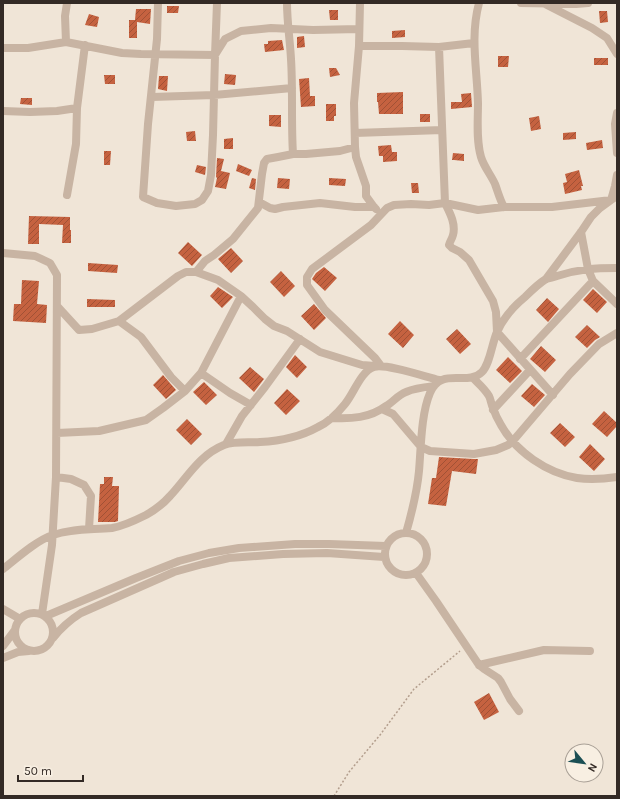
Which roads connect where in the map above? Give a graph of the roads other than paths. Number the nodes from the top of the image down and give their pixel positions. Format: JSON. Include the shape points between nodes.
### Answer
{"nodes":[{"id":1,"x":67,"y":3,"type":"edge"},
{"id":2,"x":158,"y":3,"type":"edge"},
{"id":3,"x":217,"y":3,"type":"edge"},
{"id":4,"x":286,"y":3,"type":"edge"},
{"id":5,"x":360,"y":3,"type":"edge"},
{"id":6,"x":479,"y":3,"type":"edge"},
{"id":7,"x":521,"y":3,"type":"edge"},
{"id":8,"x":576,"y":3,"type":"edge"},
{"id":9,"x":588,"y":3,"type":"edge"},
{"id":10,"x":545,"y":4,"type":"edge"},
{"id":11,"x":288,"y":29,"type":"junction"},
{"id":12,"x":359,"y":29,"type":"junction"},
{"id":13,"x":66,"y":42,"type":"junction"},
{"id":14,"x":474,"y":43,"type":"junction"},
{"id":15,"x":85,"y":45,"type":"junction"},
{"id":16,"x":358,"y":46,"type":"junction"},
{"id":17,"x":439,"y":47,"type":"junction"},
{"id":18,"x":3,"y":48,"type":"edge"},
{"id":19,"x":617,"y":54,"type":"edge"},
{"id":20,"x":156,"y":55,"type":"junction"},
{"id":21,"x":214,"y":55,"type":"junction"},
{"id":22,"x":292,"y":88,"type":"junction"},
{"id":23,"x":214,"y":95,"type":"junction"},
{"id":24,"x":152,"y":97,"type":"junction"},
{"id":25,"x":77,"y":108,"type":"junction"},
{"id":26,"x":3,"y":111,"type":"edge"},
{"id":27,"x":617,"y":113,"type":"edge"},
{"id":28,"x":442,"y":130,"type":"junction"},
{"id":29,"x":356,"y":133,"type":"junction"},
{"id":30,"x":616,"y":144,"type":"edge"},
{"id":31,"x":355,"y":147,"type":"junction"},
{"id":32,"x":617,"y":153,"type":"edge"},
{"id":33,"x":293,"y":154,"type":"junction"},
{"id":34,"x":617,"y":175,"type":"edge"},
{"id":35,"x":67,"y":195,"type":"dead end"},
{"id":36,"x":614,"y":198,"type":"edge"},
{"id":37,"x":259,"y":202,"type":"junction"},
{"id":38,"x":445,"y":202,"type":"junction"},
{"id":39,"x":374,"y":207,"type":"junction"},
{"id":40,"x":504,"y":207,"type":"junction"},
{"id":41,"x":382,"y":213,"type":"junction"},
{"id":42,"x":581,"y":232,"type":"junction"},
{"id":43,"x":3,"y":253,"type":"edge"},
{"id":44,"x":588,"y":268,"type":"junction"},
{"id":45,"x":617,"y":268,"type":"edge"},
{"id":46,"x":196,"y":272,"type":"junction"},
{"id":47,"x":546,"y":279,"type":"junction"},
{"id":48,"x":593,"y":281,"type":"junction"},
{"id":49,"x":240,"y":296,"type":"junction"},
{"id":50,"x":617,"y":304,"type":"edge"},
{"id":51,"x":57,"y":306,"type":"junction"},
{"id":52,"x":119,"y":321,"type":"junction"},
{"id":53,"x":497,"y":332,"type":"junction"},
{"id":54,"x":617,"y":333,"type":"edge"},
{"id":55,"x":300,"y":338,"type":"junction"},
{"id":56,"x":520,"y":359,"type":"junction"},
{"id":57,"x":378,"y":366,"type":"junction"},
{"id":58,"x":530,"y":370,"type":"junction"},
{"id":59,"x":201,"y":373,"type":"junction"},
{"id":60,"x":473,"y":378,"type":"junction"},
{"id":61,"x":436,"y":383,"type":"junction"},
{"id":62,"x":185,"y":391,"type":"junction"},
{"id":63,"x":553,"y":395,"type":"junction"},
{"id":64,"x":251,"y":405,"type":"junction"},
{"id":65,"x":382,"y":409,"type":"junction"},
{"id":66,"x":493,"y":410,"type":"junction"},
{"id":67,"x":332,"y":418,"type":"junction"},
{"id":68,"x":57,"y":433,"type":"junction"},
{"id":69,"x":512,"y":442,"type":"junction"},
{"id":70,"x":226,"y":444,"type":"junction"},
{"id":71,"x":420,"y":446,"type":"junction"},
{"id":72,"x":56,"y":477,"type":"junction"},
{"id":73,"x":617,"y":477,"type":"edge"},
{"id":74,"x":89,"y":529,"type":"junction"},
{"id":75,"x":406,"y":533,"type":"junction"},
{"id":76,"x":53,"y":535,"type":"junction"},
{"id":77,"x":386,"y":546,"type":"junction"},
{"id":78,"x":384,"y":557,"type":"junction"},
{"id":79,"x":3,"y":569,"type":"edge"},
{"id":80,"x":416,"y":573,"type":"junction"},
{"id":81,"x":3,"y":609,"type":"edge"},
{"id":82,"x":44,"y":615,"type":"junction"},
{"id":83,"x":20,"y":619,"type":"junction"},
{"id":84,"x":15,"y":630,"type":"junction"},
{"id":85,"x":53,"y":638,"type":"junction"},
{"id":86,"x":3,"y":646,"type":"edge"},
{"id":87,"x":30,"y":651,"type":"junction"},
{"id":88,"x":590,"y":651,"type":"dead end"},
{"id":89,"x":3,"y":658,"type":"edge"},
{"id":90,"x":479,"y":664,"type":"junction"},
{"id":91,"x":519,"y":711,"type":"dead end"}],
"edges":[{"from":1,"to":13,"type":"street"},
{"from":2,"to":20,"type":"street"},
{"from":3,"to":21,"type":"street"},
{"from":4,"to":11,"type":"street"},
{"from":5,"to":12,"type":"street"},
{"from":6,"to":14,"type":"street","via":[[475,17]]},
{"from":7,"to":10,"type":"street"},
{"from":8,"to":9,"type":"street"},
{"from":8,"to":10,"type":"street"},
{"from":10,"to":19,"type":"street","via":[[597,31],[607,38]]},
{"from":11,"to":12,"type":"street"},
{"from":11,"to":21,"type":"street","via":[[241,31],[225,39]]},
{"from":11,"to":22,"type":"street"},
{"from":12,"to":16,"type":"street"},
{"from":13,"to":15,"type":"street"},
{"from":13,"to":18,"type":"street","via":[[28,48]]},
{"from":14,"to":17,"type":"street"},
{"from":14,"to":40,"type":"street","via":[[481,157]]},
{"from":15,"to":20,"type":"street","via":[[122,53]]},
{"from":15,"to":25,"type":"street"},
{"from":16,"to":17,"type":"street"},
{"from":16,"to":29,"type":"street","via":[[354,103]]},
{"from":17,"to":28,"type":"street"},
{"from":20,"to":21,"type":"street"},
{"from":20,"to":24,"type":"street"},
{"from":21,"to":23,"type":"street"},
{"from":22,"to":23,"type":"street"},
{"from":22,"to":33,"type":"street"},
{"from":23,"to":24,"type":"street"},
{"from":23,"to":24,"type":"street","via":[[208,191],[202,200],[195,204],[176,206],[157,203],[144,197]]},
{"from":25,"to":26,"type":"street"},
{"from":25,"to":35,"type":"street","via":[[76,144]]},
{"from":27,"to":30,"type":"street"},
{"from":28,"to":29,"type":"street"},
{"from":28,"to":38,"type":"street"},
{"from":29,"to":31,"type":"street"},
{"from":30,"to":32,"type":"street"},
{"from":31,"to":33,"type":"street","via":[[340,151]]},
{"from":31,"to":39,"type":"street","via":[[366,186],[366,196]]},
{"from":33,"to":37,"type":"street","via":[[267,159],[264,163]]},
{"from":34,"to":36,"type":"street"},
{"from":36,"to":40,"type":"street","via":[[552,207]]},
{"from":36,"to":42,"type":"street","via":[[591,217]]},
{"from":37,"to":39,"type":"street","via":[[275,209],[320,203]]},
{"from":37,"to":46,"type":"street","via":[[258,208],[233,239],[205,261]]},
{"from":38,"to":40,"type":"street","via":[[478,210]]},
{"from":38,"to":41,"type":"street","via":[[429,205],[394,205]]},
{"from":38,"to":53,"type":"street","via":[[453,227],[449,245],[469,260],[493,301]]},
{"from":39,"to":41,"type":"street"},
{"from":41,"to":57,"type":"street","via":[[371,225],[312,269],[307,277],[307,285],[325,310],[375,358]]},
{"from":42,"to":44,"type":"street"},
{"from":42,"to":47,"type":"street"},
{"from":43,"to":51,"type":"street","via":[[35,256],[50,263],[57,275]]},
{"from":44,"to":45,"type":"street"},
{"from":44,"to":47,"type":"street"},
{"from":44,"to":48,"type":"street"},
{"from":46,"to":49,"type":"street","via":[[218,280]]},
{"from":46,"to":52,"type":"street","via":[[186,272],[178,276]]},
{"from":47,"to":53,"type":"street","via":[[516,304]]},
{"from":48,"to":50,"type":"street"},
{"from":48,"to":56,"type":"street"},
{"from":49,"to":55,"type":"street","via":[[274,326]]},
{"from":49,"to":59,"type":"street"},
{"from":51,"to":52,"type":"street","via":[[79,330]]},
{"from":51,"to":68,"type":"street"},
{"from":52,"to":62,"type":"street","via":[[141,336],[171,377]]},
{"from":53,"to":56,"type":"street"},
{"from":53,"to":60,"type":"street","via":[[486,366]]},
{"from":54,"to":63,"type":"street","via":[[599,344]]},
{"from":55,"to":57,"type":"street","via":[[320,352],[362,366]]},
{"from":55,"to":64,"type":"street"},
{"from":56,"to":58,"type":"street"},
{"from":57,"to":61,"type":"street","via":[[395,368]]},
{"from":57,"to":67,"type":"street","via":[[365,373],[345,405]]},
{"from":58,"to":63,"type":"street"},
{"from":58,"to":66,"type":"street"},
{"from":59,"to":62,"type":"street"},
{"from":59,"to":64,"type":"street"},
{"from":60,"to":61,"type":"street","via":[[453,377]]},
{"from":60,"to":66,"type":"street","via":[[484,389]]},
{"from":61,"to":65,"type":"street","via":[[399,395]]},
{"from":61,"to":71,"type":"street","via":[[430,392],[425,410]]},
{"from":62,"to":68,"type":"street","via":[[146,420],[99,431]]},
{"from":63,"to":69,"type":"street"},
{"from":64,"to":70,"type":"street"},
{"from":65,"to":67,"type":"street","via":[[361,418]]},
{"from":65,"to":71,"type":"street","via":[[393,414]]},
{"from":66,"to":69,"type":"street"},
{"from":67,"to":70,"type":"street","via":[[297,437]]},
{"from":68,"to":72,"type":"street"},
{"from":69,"to":71,"type":"street","via":[[496,450],[474,454],[430,451]]},
{"from":69,"to":73,"type":"street","via":[[544,467],[564,475],[597,479]]},
{"from":70,"to":74,"type":"street","via":[[200,461],[169,497],[147,514],[114,528]]},
{"from":71,"to":75,"type":"street","via":[[414,505]]},
{"from":72,"to":74,"type":"street","via":[[84,485],[91,496]]},
{"from":72,"to":76,"type":"street"},
{"from":74,"to":76,"type":"street"},
{"from":75,"to":77,"type":"street","via":[[398,534]]},
{"from":75,"to":80,"type":"street","via":[[420,539],[427,553],[426,561]]},
{"from":76,"to":79,"type":"street","via":[[42,540]]},
{"from":76,"to":82,"type":"street"},
{"from":77,"to":78,"type":"street"},
{"from":77,"to":82,"type":"street","via":[[295,544],[209,553],[179,561]]},
{"from":78,"to":80,"type":"street","via":[[386,564],[396,573]]},
{"from":78,"to":85,"type":"street","via":[[327,553],[282,554],[230,558],[203,564],[174,572],[81,613],[70,620]]},
{"from":80,"to":90,"type":"street"},
{"from":81,"to":83,"type":"street"},
{"from":82,"to":83,"type":"street","via":[[36,612]]},
{"from":82,"to":85,"type":"street","via":[[51,622]]},
{"from":83,"to":84,"type":"street"},
{"from":84,"to":86,"type":"street"},
{"from":84,"to":87,"type":"street","via":[[18,643]]},
{"from":85,"to":87,"type":"street","via":[[44,649]]},
{"from":87,"to":89,"type":"street","via":[[18,652]]},
{"from":88,"to":90,"type":"street","via":[[544,650]]},
{"from":90,"to":91,"type":"street","via":[[502,682]]}]}
